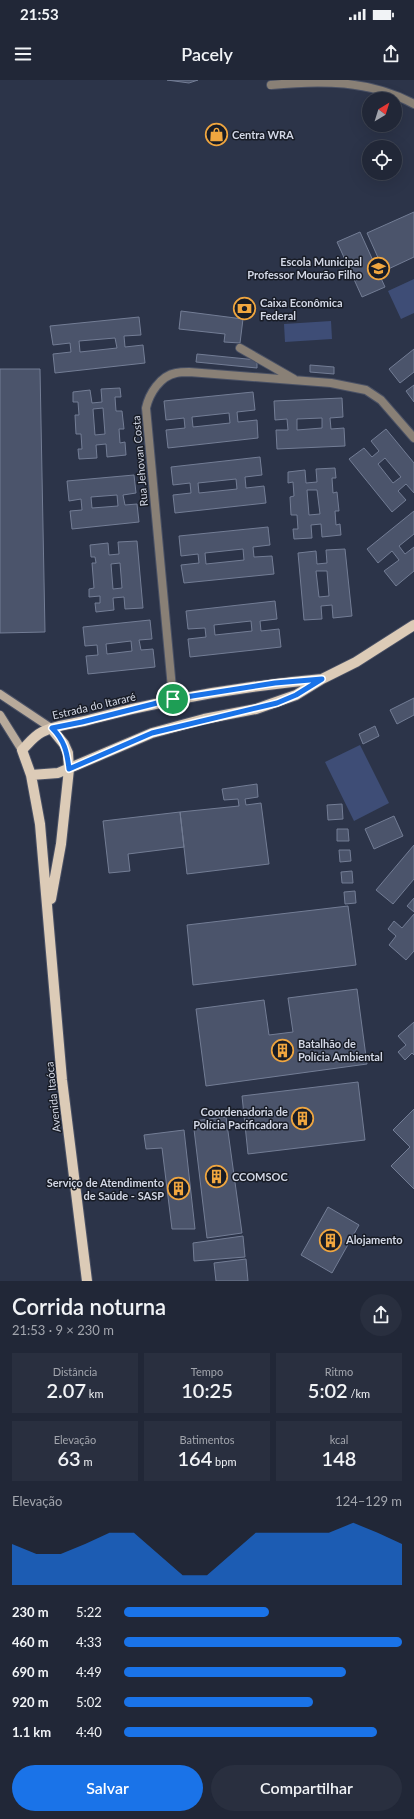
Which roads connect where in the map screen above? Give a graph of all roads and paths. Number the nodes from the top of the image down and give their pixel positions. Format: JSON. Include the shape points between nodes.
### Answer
{"nodes":[{"id":1,"x":271,"y":85,"type":"dead end"},
{"id":2,"x":414,"y":104,"type":"edge"},
{"id":3,"x":240,"y":348,"type":"dead end"},
{"id":4,"x":296,"y":381,"type":"junction"},
{"id":5,"x":414,"y":438,"type":"edge"},
{"id":6,"x":414,"y":625,"type":"edge"},
{"id":7,"x":322,"y":679,"type":"junction"},
{"id":8,"x":0,"y":694,"type":"edge"},
{"id":9,"x":173,"y":699,"type":"junction"},
{"id":10,"x":0,"y":714,"type":"edge"},
{"id":11,"x":52,"y":728,"type":"junction"},
{"id":12,"x":22,"y":750,"type":"junction"},
{"id":13,"x":69,"y":769,"type":"junction"},
{"id":14,"x":31,"y":775,"type":"junction"},
{"id":15,"x":48,"y":910,"type":"junction"},
{"id":16,"x":87,"y":1281,"type":"edge"}],
"edges":[{"from":1,"to":2,"type":"street","via":[[302,80],[363,83],[388,90]]},
{"from":3,"to":4,"type":"street"},
{"from":4,"to":5,"type":"street","name":"Rua Jehovan Costa","via":[[331,383],[366,390],[381,400]]},
{"from":4,"to":9,"type":"street","name":"Rua Jehovan Costa","via":[[175,373],[155,388],[148,401],[146,408]]},
{"from":6,"to":7,"type":"main road","name":"Estrada do Itararé","via":[[350,665]]},
{"from":7,"to":9,"type":"main road","name":"Estrada do Itararé","via":[[275,683]]},
{"from":7,"to":13,"type":"main road","name":"Estrada do Itararé","via":[[277,703],[152,733]]},
{"from":8,"to":11,"type":"main road","name":"Avenida Itaóca"},
{"from":9,"to":11,"type":"main road","name":"Estrada do Itararé"},
{"from":10,"to":12,"type":"main road"},
{"from":11,"to":12,"type":"main road","name":"Estrada do Itararé","via":[[41,732]]},
{"from":11,"to":13,"type":"main road","name":"Avenida Itaóca","via":[[68,753]]},
{"from":12,"to":14,"type":"main road"},
{"from":13,"to":14,"type":"main road","name":"Estrada do Itararé","via":[[51,774]]},
{"from":13,"to":15,"type":"main road","name":"Avenida Itaóca","via":[[61,844]]},
{"from":14,"to":15,"type":"main road","name":"Avenida Itaóca","via":[[40,824]]},
{"from":15,"to":16,"type":"main road","name":"Avenida Itaóca","via":[[62,1080]]}]}
